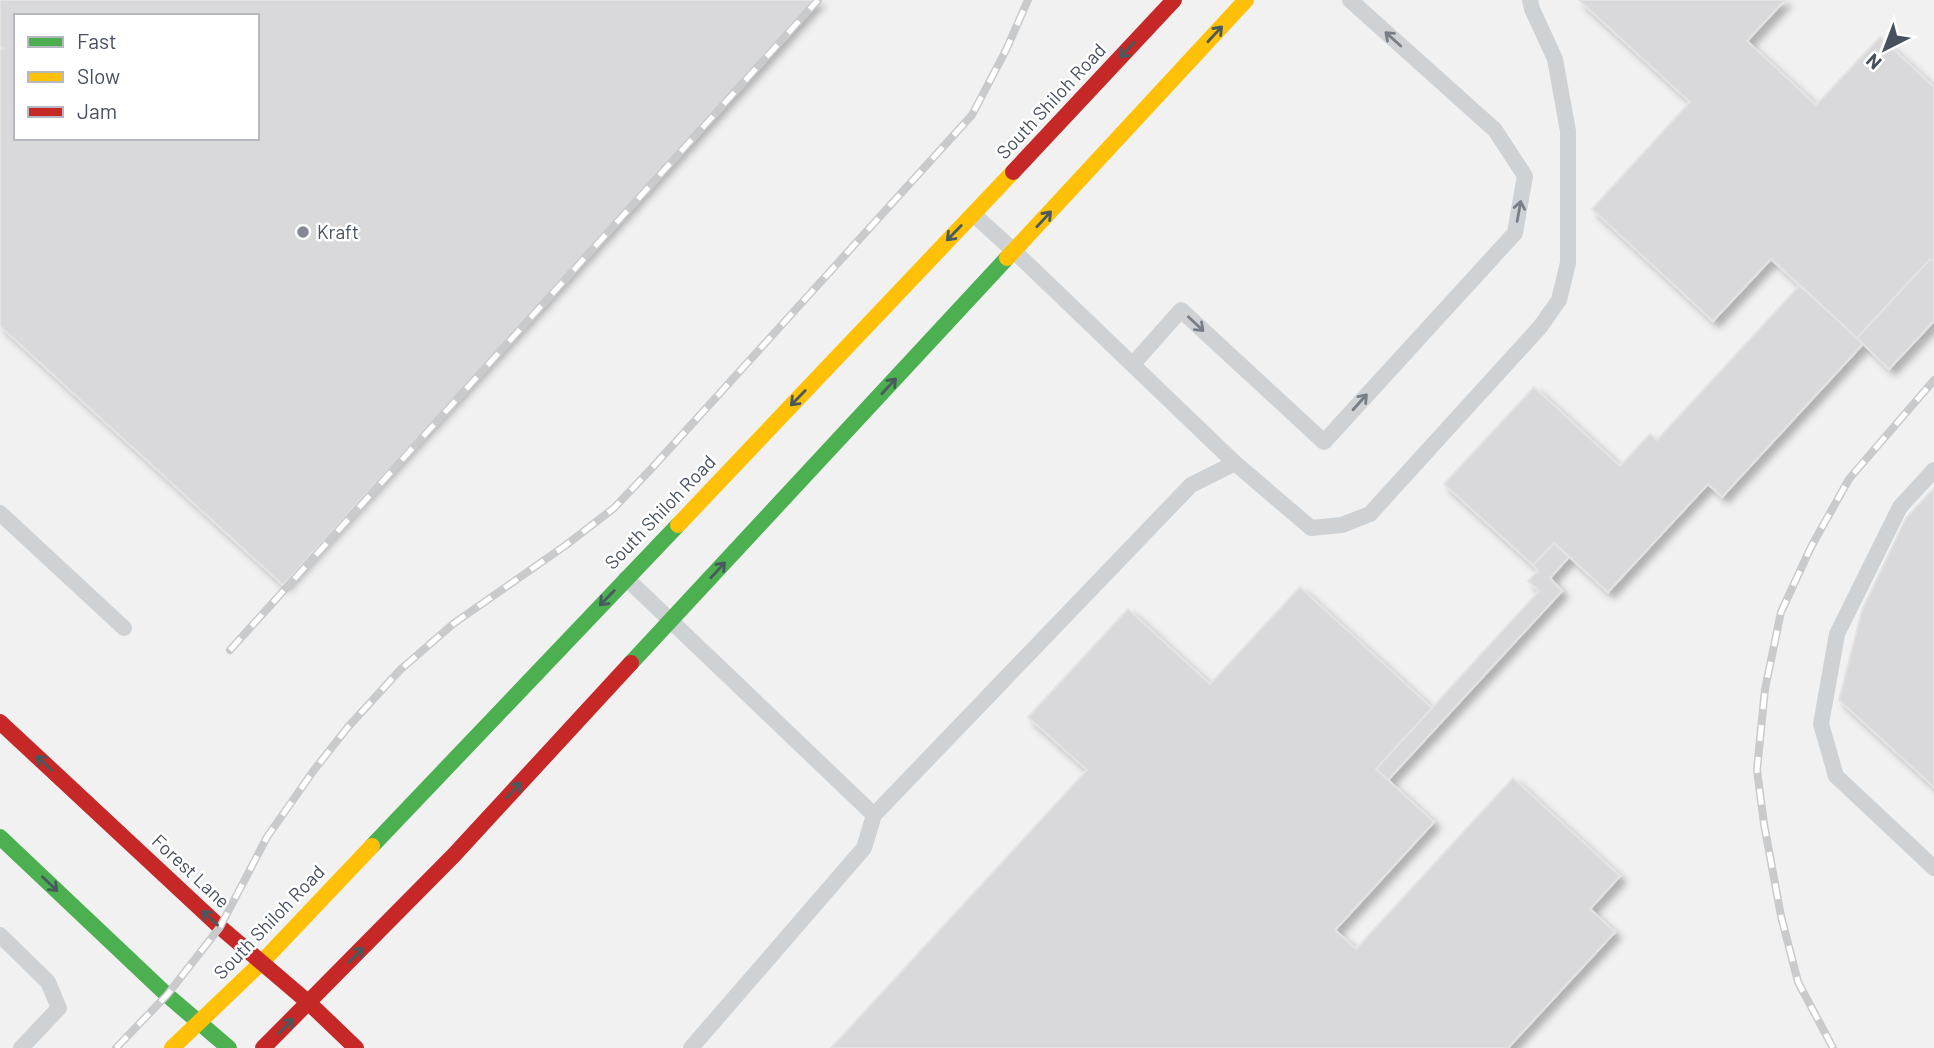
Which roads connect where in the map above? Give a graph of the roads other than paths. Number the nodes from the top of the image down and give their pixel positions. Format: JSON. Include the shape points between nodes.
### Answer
{"nodes":[{"id":1,"x":1174,"y":0,"type":"edge"},
{"id":2,"x":1246,"y":0,"type":"edge"},
{"id":3,"x":1350,"y":0,"type":"edge"},
{"id":4,"x":1530,"y":0,"type":"edge"},
{"id":5,"x":973,"y":214,"type":"junction"},
{"id":6,"x":1014,"y":251,"type":"junction"},
{"id":7,"x":1133,"y":364,"type":"junction"},
{"id":8,"x":1236,"y":463,"type":"junction"},
{"id":9,"x":1934,"y":470,"type":"edge"},
{"id":10,"x":0,"y":513,"type":"edge"},
{"id":11,"x":626,"y":578,"type":"junction"},
{"id":12,"x":672,"y":620,"type":"junction"},
{"id":13,"x":124,"y":628,"type":"dead end"},
{"id":14,"x":0,"y":722,"type":"edge"},
{"id":15,"x":874,"y":815,"type":"junction"},
{"id":16,"x":0,"y":837,"type":"edge"},
{"id":17,"x":1934,"y":868,"type":"edge"},
{"id":18,"x":0,"y":935,"type":"edge"},
{"id":19,"x":262,"y":962,"type":"junction"},
{"id":20,"x":309,"y":1003,"type":"junction"},
{"id":21,"x":198,"y":1022,"type":"junction"},
{"id":22,"x":21,"y":1048,"type":"edge"},
{"id":23,"x":172,"y":1048,"type":"edge"},
{"id":24,"x":229,"y":1048,"type":"edge"},
{"id":25,"x":263,"y":1048,"type":"edge"},
{"id":26,"x":356,"y":1048,"type":"edge"},
{"id":27,"x":691,"y":1048,"type":"edge"}],
"edges":[{"from":1,"to":5,"type":"main road","name":"South Shiloh Road","one_way":true},
{"from":6,"to":2,"type":"main road","one_way":true},
{"from":7,"to":3,"type":"lane","one_way":true,"via":[[1181,310],[1324,442],[1515,233],[1525,176],[1495,130]]},
{"from":4,"to":8,"type":"lane","via":[[1555,59],[1568,131],[1568,263],[1559,300],[1540,327],[1370,514],[1342,525],[1311,528]]},
{"from":5,"to":6,"type":"lane"},
{"from":5,"to":11,"type":"main road","name":"South Shiloh Road","one_way":true},
{"from":6,"to":7,"type":"lane"},
{"from":12,"to":6,"type":"main road","one_way":true},
{"from":7,"to":8,"type":"lane"},
{"from":8,"to":15,"type":"lane","via":[[1191,485]]},
{"from":9,"to":17,"type":"lane","via":[[1900,507],[1837,634],[1821,724],[1836,776]]},
{"from":10,"to":13,"type":"lane"},
{"from":11,"to":12,"type":"lane"},
{"from":11,"to":19,"type":"main road","name":"South Shiloh Road","one_way":true},
{"from":12,"to":15,"type":"lane"},
{"from":20,"to":12,"type":"main road","one_way":true},
{"from":19,"to":14,"type":"main road","name":"Forest Lane","one_way":true},
{"from":15,"to":27,"type":"lane","via":[[864,848]]},
{"from":16,"to":21,"type":"main road","one_way":true},
{"from":18,"to":22,"type":"lane","via":[[48,982],[59,1008]]},
{"from":19,"to":20,"type":"main road","name":"Forest Lane"},
{"from":19,"to":21,"type":"main road","name":"South Shiloh Road"},
{"from":25,"to":20,"type":"main road","one_way":true},
{"from":20,"to":26,"type":"main road","name":"Forest Lane"},
{"from":21,"to":23,"type":"main road","name":"South Shiloh Road"},
{"from":21,"to":24,"type":"main road"}]}
